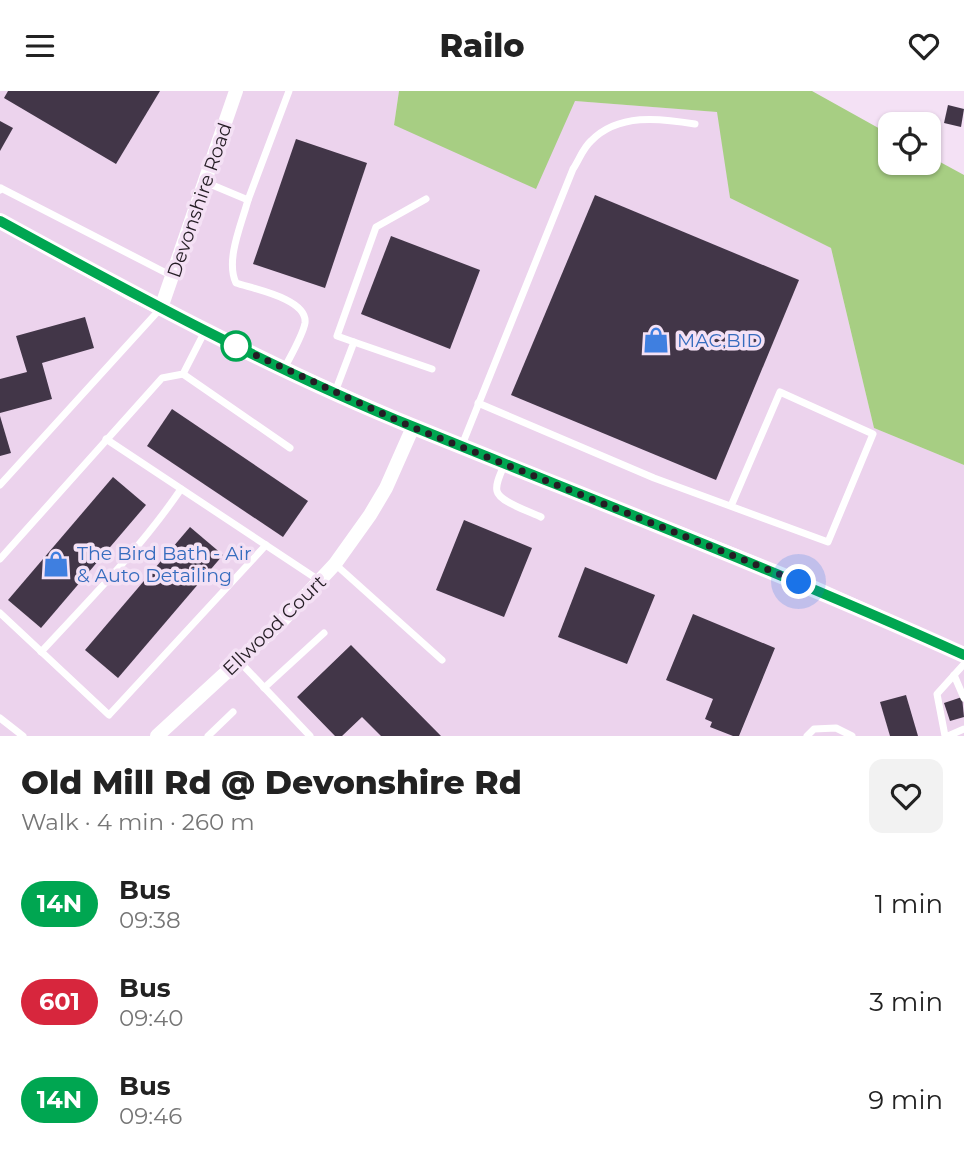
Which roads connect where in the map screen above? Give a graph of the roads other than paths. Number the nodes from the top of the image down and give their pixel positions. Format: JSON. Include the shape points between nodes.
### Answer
{"nodes":[{"id":1,"x":236,"y":91,"type":"edge"},
{"id":2,"x":289,"y":91,"type":"edge"},
{"id":3,"x":695,"y":124,"type":"dead end"},
{"id":4,"x":205,"y":182,"type":"junction"},
{"id":5,"x":0,"y":190,"type":"edge"},
{"id":6,"x":426,"y":199,"type":"dead end"},
{"id":7,"x":248,"y":200,"type":"junction"},
{"id":8,"x":0,"y":221,"type":"edge"},
{"id":9,"x":173,"y":277,"type":"junction"},
{"id":10,"x":161,"y":308,"type":"junction"},
{"id":11,"x":205,"y":331,"type":"junction"},
{"id":12,"x":354,"y":342,"type":"junction"},
{"id":13,"x":284,"y":369,"type":"junction"},
{"id":14,"x":432,"y":369,"type":"dead end"},
{"id":15,"x":183,"y":374,"type":"junction"},
{"id":16,"x":335,"y":392,"type":"junction"},
{"id":17,"x":478,"y":403,"type":"junction"},
{"id":18,"x":412,"y":427,"type":"junction"},
{"id":19,"x":106,"y":439,"type":"junction"},
{"id":20,"x":461,"y":445,"type":"junction"},
{"id":21,"x":290,"y":448,"type":"dead end"},
{"id":22,"x":505,"y":462,"type":"junction"},
{"id":23,"x":0,"y":485,"type":"edge"},
{"id":24,"x":181,"y":489,"type":"junction"},
{"id":25,"x":732,"y":506,"type":"junction"},
{"id":26,"x":541,"y":517,"type":"dead end"},
{"id":27,"x":266,"y":545,"type":"junction"},
{"id":28,"x":0,"y":559,"type":"edge"},
{"id":29,"x":335,"y":564,"type":"junction"},
{"id":30,"x":320,"y":582,"type":"junction"},
{"id":31,"x":0,"y":613,"type":"edge"},
{"id":32,"x":324,"y":633,"type":"dead end"},
{"id":33,"x":41,"y":652,"type":"junction"},
{"id":34,"x":964,"y":655,"type":"edge"},
{"id":35,"x":238,"y":660,"type":"junction"},
{"id":36,"x":442,"y":660,"type":"dead end"},
{"id":37,"x":964,"y":664,"type":"edge"},
{"id":38,"x":954,"y":675,"type":"junction"},
{"id":39,"x":264,"y":688,"type":"junction"},
{"id":40,"x":964,"y":698,"type":"edge"},
{"id":41,"x":233,"y":712,"type":"dead end"},
{"id":42,"x":0,"y":718,"type":"edge"},
{"id":43,"x":964,"y":729,"type":"edge"},
{"id":44,"x":23,"y":736,"type":"edge"},
{"id":45,"x":157,"y":736,"type":"edge"},
{"id":46,"x":208,"y":736,"type":"edge"},
{"id":47,"x":310,"y":736,"type":"edge"},
{"id":48,"x":807,"y":736,"type":"edge"},
{"id":49,"x":852,"y":736,"type":"edge"},
{"id":50,"x":946,"y":736,"type":"edge"}],
"edges":[{"from":1,"to":4,"type":"street","name":"Devonshire Road"},
{"from":2,"to":7,"type":"lane"},
{"from":3,"to":17,"type":"lane","via":[[630,120],[605,128],[589,142],[573,169]]},
{"from":4,"to":7,"type":"lane"},
{"from":4,"to":9,"type":"street","name":"Devonshire Road"},
{"from":5,"to":9,"type":"lane"},
{"from":6,"to":12,"type":"lane","via":[[376,227],[337,336]]},
{"from":7,"to":13,"type":"lane","via":[[232,275],[236,283],[295,303],[303,311],[305,322]]},
{"from":8,"to":10,"type":"street"},
{"from":9,"to":10,"type":"street","name":"Devonshire Road"},
{"from":10,"to":11,"type":"street"},
{"from":10,"to":23,"type":"lane"},
{"from":11,"to":13,"type":"street"},
{"from":11,"to":15,"type":"lane"},
{"from":12,"to":14,"type":"lane"},
{"from":12,"to":16,"type":"lane"},
{"from":13,"to":16,"type":"street"},
{"from":15,"to":19,"type":"lane","via":[[162,378]]},
{"from":15,"to":21,"type":"lane"},
{"from":16,"to":18,"type":"street"},
{"from":17,"to":20,"type":"lane"},
{"from":17,"to":25,"type":"lane"},
{"from":18,"to":20,"type":"street"},
{"from":18,"to":29,"type":"street","name":"Ellwood Court","via":[[386,488]]},
{"from":19,"to":24,"type":"lane"},
{"from":19,"to":28,"type":"lane"},
{"from":20,"to":22,"type":"street"},
{"from":22,"to":26,"type":"lane","via":[[498,494]]},
{"from":22,"to":34,"type":"street"},
{"from":24,"to":27,"type":"lane"},
{"from":24,"to":33,"type":"lane"},
{"from":25,"to":25,"type":"lane","via":[[828,542],[873,434],[780,392]]},
{"from":27,"to":30,"type":"lane"},
{"from":27,"to":33,"type":"lane","via":[[112,714]]},
{"from":29,"to":30,"type":"street","name":"Ellwood Court"},
{"from":29,"to":36,"type":"lane"},
{"from":30,"to":35,"type":"street","name":"Ellwood Court"},
{"from":31,"to":33,"type":"lane"},
{"from":32,"to":39,"type":"lane"},
{"from":35,"to":39,"type":"lane"},
{"from":35,"to":45,"type":"street","name":"Ellwood Court"},
{"from":37,"to":38,"type":"lane"},
{"from":38,"to":40,"type":"lane"},
{"from":38,"to":50,"type":"lane","via":[[937,694]]},
{"from":39,"to":47,"type":"lane"},
{"from":41,"to":46,"type":"lane"},
{"from":42,"to":44,"type":"lane"},
{"from":43,"to":50,"type":"lane"},
{"from":48,"to":49,"type":"lane","via":[[814,729],[836,728]]}]}
